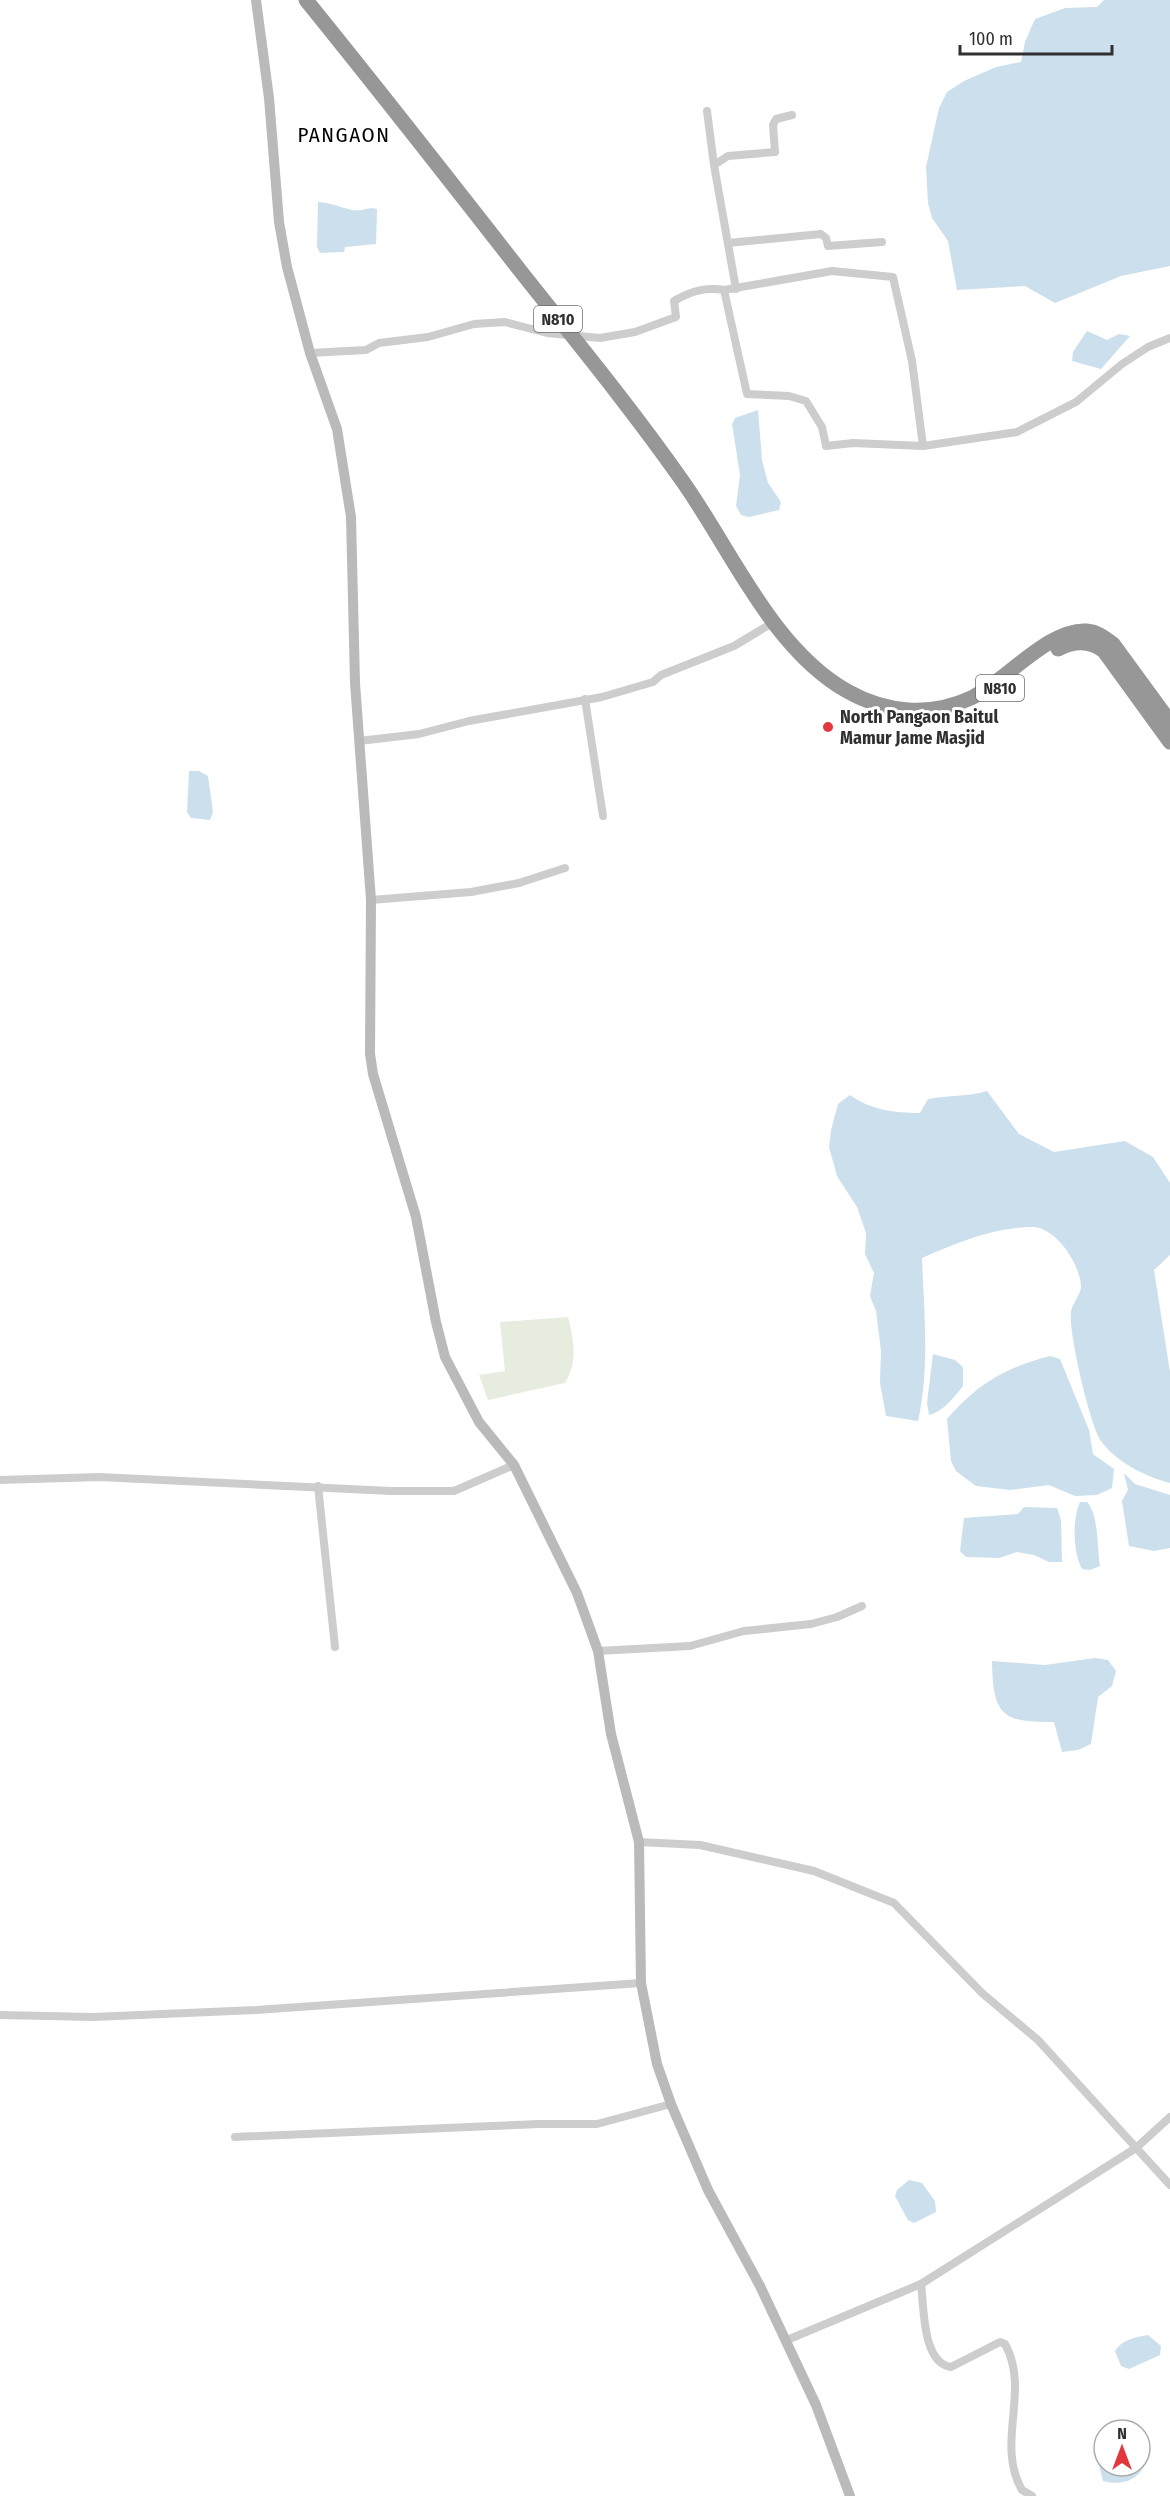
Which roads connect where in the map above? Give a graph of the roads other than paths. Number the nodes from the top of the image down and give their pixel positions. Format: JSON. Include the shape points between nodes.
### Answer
{"nodes":[{"id":1,"x":256,"y":0,"type":"edge"},
{"id":2,"x":306,"y":0,"type":"edge"},
{"id":3,"x":707,"y":111,"type":"dead end"},
{"id":4,"x":792,"y":115,"type":"dead end"},
{"id":5,"x":714,"y":165,"type":"junction"},
{"id":6,"x":882,"y":242,"type":"dead end"},
{"id":7,"x":728,"y":243,"type":"junction"},
{"id":8,"x":736,"y":289,"type":"junction"},
{"id":9,"x":724,"y":290,"type":"junction"},
{"id":10,"x":571,"y":335,"type":"junction"},
{"id":11,"x":1170,"y":338,"type":"edge"},
{"id":12,"x":310,"y":353,"type":"junction"},
{"id":13,"x":922,"y":446,"type":"junction"},
{"id":14,"x":774,"y":622,"type":"junction"},
{"id":15,"x":585,"y":699,"type":"junction"},
{"id":16,"x":937,"y":711,"type":"junction"},
{"id":17,"x":1170,"y":722,"type":"edge"},
{"id":18,"x":359,"y":741,"type":"junction"},
{"id":19,"x":1170,"y":742,"type":"edge"},
{"id":20,"x":603,"y":816,"type":"dead end"},
{"id":21,"x":565,"y":868,"type":"dead end"},
{"id":22,"x":371,"y":900,"type":"junction"},
{"id":23,"x":514,"y":1465,"type":"junction"},
{"id":24,"x":0,"y":1480,"type":"edge"},
{"id":25,"x":318,"y":1486,"type":"junction"},
{"id":26,"x":862,"y":1606,"type":"dead end"},
{"id":27,"x":335,"y":1647,"type":"dead end"},
{"id":28,"x":598,"y":1651,"type":"junction"},
{"id":29,"x":639,"y":1842,"type":"junction"},
{"id":30,"x":641,"y":1983,"type":"junction"},
{"id":31,"x":0,"y":2015,"type":"edge"},
{"id":32,"x":671,"y":2104,"type":"junction"},
{"id":33,"x":1170,"y":2117,"type":"edge"},
{"id":34,"x":235,"y":2137,"type":"dead end"},
{"id":35,"x":1136,"y":2148,"type":"junction"},
{"id":36,"x":1170,"y":2185,"type":"edge"},
{"id":37,"x":921,"y":2284,"type":"junction"},
{"id":38,"x":787,"y":2340,"type":"junction"},
{"id":39,"x":850,"y":2496,"type":"edge"},
{"id":40,"x":1032,"y":2496,"type":"edge"}],
"edges":[{"from":1,"to":12,"type":"street","via":[[279,222]]},
{"from":2,"to":10,"type":"highway","number":"N810"},
{"from":3,"to":5,"type":"street"},
{"from":4,"to":5,"type":"street","via":[[776,119],[773,125],[776,152],[728,156]]},
{"from":5,"to":7,"type":"street"},
{"from":6,"to":7,"type":"street","via":[[828,246],[821,234]]},
{"from":7,"to":8,"type":"street"},
{"from":8,"to":9,"type":"street"},
{"from":8,"to":13,"type":"street","via":[[832,271],[893,277],[912,362]]},
{"from":9,"to":10,"type":"street","via":[[690,292],[674,301],[676,317],[635,332],[600,338]]},
{"from":9,"to":13,"type":"street","via":[[747,394],[806,401],[822,427],[826,446]]},
{"from":10,"to":12,"type":"street","via":[[505,322],[474,324],[428,337],[378,343],[366,350]]},
{"from":10,"to":14,"type":"highway","number":"N810","via":[[682,480]]},
{"from":11,"to":13,"type":"street","via":[[1122,364],[1076,402],[1017,432]]},
{"from":12,"to":18,"type":"street","via":[[337,429],[351,517]]},
{"from":14,"to":15,"type":"street","via":[[735,645],[661,675],[653,682]]},
{"from":14,"to":16,"type":"highway","number":"N810","via":[[824,681],[855,700],[905,714]]},
{"from":15,"to":18,"type":"street","via":[[418,735]]},
{"from":15,"to":20,"type":"street"},
{"from":16,"to":17,"type":"highway","number":"N810","via":[[974,697],[1060,637],[1088,631],[1113,644]]},
{"from":16,"to":19,"type":"highway","number":"N810","via":[[969,706],[1054,650],[1070,643],[1089,643],[1104,651]]},
{"from":18,"to":22,"type":"street"},
{"from":21,"to":22,"type":"street","via":[[519,883],[471,892]]},
{"from":22,"to":23,"type":"street","via":[[373,1074],[416,1217],[445,1357],[479,1422]]},
{"from":23,"to":25,"type":"street","via":[[454,1491]]},
{"from":23,"to":28,"type":"street","via":[[577,1593]]},
{"from":24,"to":25,"type":"street","via":[[99,1477]]},
{"from":25,"to":27,"type":"street"},
{"from":26,"to":28,"type":"street","via":[[811,1624],[744,1631],[690,1646]]},
{"from":28,"to":29,"type":"street","via":[[611,1734]]},
{"from":29,"to":30,"type":"street"},
{"from":29,"to":35,"type":"street","via":[[700,1845],[814,1871],[894,1903],[982,1993],[1038,2040]]},
{"from":30,"to":31,"type":"street","via":[[256,2010],[81,2017]]},
{"from":30,"to":32,"type":"street","via":[[657,2064]]},
{"from":32,"to":34,"type":"street","via":[[597,2124]]},
{"from":32,"to":38,"type":"street","via":[[708,2190]]},
{"from":33,"to":35,"type":"street"},
{"from":35,"to":36,"type":"street"},
{"from":35,"to":37,"type":"street"},
{"from":37,"to":38,"type":"street"},
{"from":37,"to":40,"type":"street","via":[[925,2334],[943,2366],[951,2367],[1000,2342],[1005,2344],[1014,2363],[1010,2456],[1019,2485]]},
{"from":38,"to":39,"type":"street"}]}
